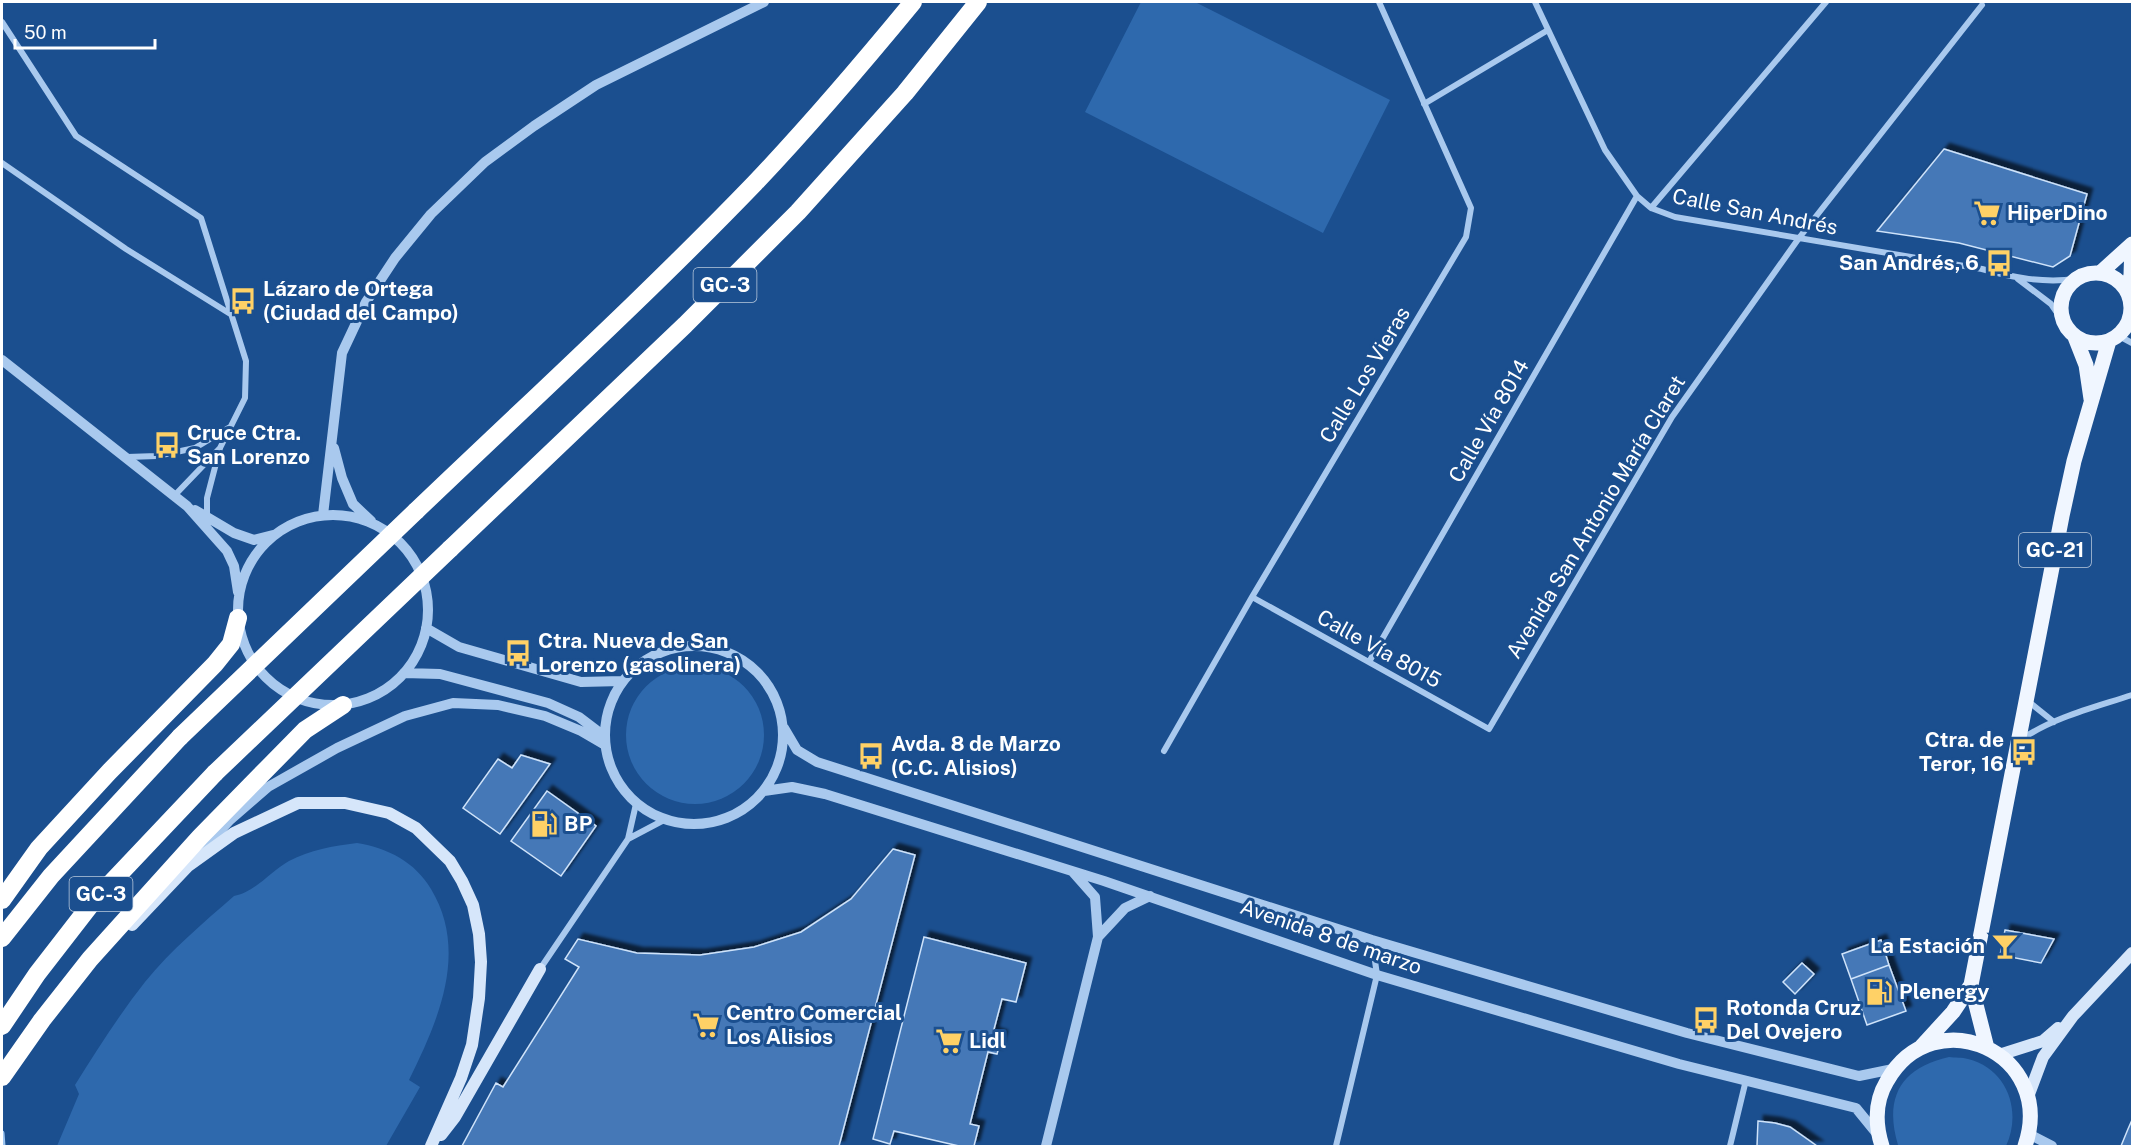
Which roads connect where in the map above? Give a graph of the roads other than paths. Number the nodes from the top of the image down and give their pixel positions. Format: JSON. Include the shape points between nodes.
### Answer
{"nodes":[{"id":1,"x":764,"y":2,"type":"edge"},
{"id":2,"x":913,"y":2,"type":"edge"},
{"id":3,"x":978,"y":2,"type":"edge"},
{"id":4,"x":1379,"y":2,"type":"edge"},
{"id":5,"x":1535,"y":2,"type":"edge"},
{"id":6,"x":1826,"y":2,"type":"edge"},
{"id":7,"x":1982,"y":5,"type":"dead end"},
{"id":8,"x":2,"y":22,"type":"edge"},
{"id":9,"x":1548,"y":30,"type":"junction"},
{"id":10,"x":1424,"y":104,"type":"junction"},
{"id":11,"x":2,"y":163,"type":"edge"},
{"id":12,"x":1637,"y":196,"type":"junction"},
{"id":13,"x":1651,"y":208,"type":"junction"},
{"id":14,"x":1799,"y":238,"type":"junction"},
{"id":15,"x":2133,"y":245,"type":"edge"},
{"id":16,"x":2100,"y":273,"type":"junction"},
{"id":17,"x":2017,"y":279,"type":"junction"},
{"id":18,"x":2076,"y":279,"type":"junction"},
{"id":19,"x":2130,"y":297,"type":"edge"},
{"id":20,"x":232,"y":315,"type":"junction"},
{"id":21,"x":2062,"y":320,"type":"junction"},
{"id":22,"x":2075,"y":338,"type":"junction"},
{"id":23,"x":2114,"y":338,"type":"junction"},
{"id":24,"x":2133,"y":344,"type":"edge"},
{"id":25,"x":2,"y":360,"type":"edge"},
{"id":26,"x":2092,"y":402,"type":"junction"},
{"id":27,"x":231,"y":427,"type":"junction"},
{"id":28,"x":333,"y":443,"type":"junction"},
{"id":29,"x":220,"y":448,"type":"junction"},
{"id":30,"x":126,"y":457,"type":"junction"},
{"id":31,"x":174,"y":496,"type":"junction"},
{"id":32,"x":187,"y":506,"type":"junction"},
{"id":33,"x":323,"y":515,"type":"junction"},
{"id":34,"x":207,"y":516,"type":"junction"},
{"id":35,"x":373,"y":523,"type":"junction"},
{"id":36,"x":276,"y":534,"type":"junction"},
{"id":37,"x":239,"y":595,"type":"junction"},
{"id":38,"x":1252,"y":597,"type":"junction"},
{"id":39,"x":238,"y":618,"type":"junction"},
{"id":40,"x":426,"y":628,"type":"junction"},
{"id":41,"x":1369,"y":662,"type":"junction"},
{"id":42,"x":404,"y":673,"type":"junction"},
{"id":43,"x":622,"y":681,"type":"junction"},
{"id":44,"x":2133,"y":695,"type":"edge"},
{"id":45,"x":2026,"y":700,"type":"junction"},
{"id":46,"x":343,"y":705,"type":"junction"},
{"id":47,"x":2054,"y":722,"type":"junction"},
{"id":48,"x":784,"y":728,"type":"junction"},
{"id":49,"x":1489,"y":729,"type":"joint"},
{"id":50,"x":604,"y":740,"type":"junction"},
{"id":51,"x":2018,"y":742,"type":"junction"},
{"id":52,"x":1164,"y":751,"type":"dead end"},
{"id":53,"x":764,"y":791,"type":"junction"},
{"id":54,"x":636,"y":804,"type":"junction"},
{"id":55,"x":664,"y":820,"type":"junction"},
{"id":56,"x":628,"y":839,"type":"junction"},
{"id":57,"x":188,"y":866,"type":"junction"},
{"id":58,"x":1071,"y":870,"type":"junction"},
{"id":59,"x":1150,"y":896,"type":"junction"},
{"id":60,"x":2,"y":900,"type":"edge"},
{"id":61,"x":1098,"y":937,"type":"junction"},
{"id":62,"x":2,"y":938,"type":"edge"},
{"id":63,"x":1372,"y":940,"type":"junction"},
{"id":64,"x":2133,"y":953,"type":"edge"},
{"id":65,"x":90,"y":959,"type":"junction"},
{"id":66,"x":540,"y":969,"type":"joint"},
{"id":67,"x":1377,"y":975,"type":"junction"},
{"id":68,"x":1971,"y":985,"type":"junction"},
{"id":69,"x":2073,"y":1016,"type":"junction"},
{"id":70,"x":2,"y":1026,"type":"edge"},
{"id":71,"x":1920,"y":1048,"type":"junction"},
{"id":72,"x":1993,"y":1051,"type":"junction"},
{"id":73,"x":1893,"y":1069,"type":"junction"},
{"id":74,"x":2,"y":1077,"type":"edge"},
{"id":75,"x":1746,"y":1080,"type":"junction"},
{"id":76,"x":2028,"y":1097,"type":"junction"},
{"id":77,"x":2027,"y":1140,"type":"edge"},
{"id":78,"x":1880,"y":1141,"type":"edge"},
{"id":79,"x":431,"y":1146,"type":"edge"},
{"id":80,"x":1046,"y":1146,"type":"edge"},
{"id":81,"x":1336,"y":1146,"type":"edge"},
{"id":82,"x":1730,"y":1146,"type":"edge"},
{"id":83,"x":2052,"y":1146,"type":"edge"}],
"edges":[{"from":1,"to":28,"type":"street","via":[[596,86],[485,162],[431,214],[366,302],[342,353]]},
{"from":2,"to":62,"type":"highway","number":"GC-3","bridge":true,"via":[[755,182],[180,737],[51,876]]},
{"from":3,"to":70,"type":"highway","number":"GC-3","bridge":true,"via":[[905,93],[798,212],[685,325],[215,773],[92,903]]},
{"from":4,"to":10,"type":"street","name":"Calle Los Vieras"},
{"from":5,"to":9,"type":"street","name":"Calle San Andrés"},
{"from":6,"to":13,"type":"street"},
{"from":7,"to":14,"type":"street","name":"Avenida San Antonio María Claret"},
{"from":8,"to":20,"type":"street","via":[[76,136],[201,218]]},
{"from":9,"to":10,"type":"street"},
{"from":9,"to":12,"type":"street","name":"Calle San Andrés","via":[[1605,150]]},
{"from":10,"to":38,"type":"street","name":"Calle Los Vieras","via":[[1471,208],[1466,237]]},
{"from":11,"to":20,"type":"street","via":[[126,249]]},
{"from":12,"to":13,"type":"street","name":"Calle San Andrés"},
{"from":12,"to":41,"type":"street","name":"Calle Vía 8014"},
{"from":13,"to":14,"type":"street","name":"Calle San Andrés","via":[[1675,217]]},
{"from":14,"to":17,"type":"street","name":"Calle San Andrés","via":[[1982,269]]},
{"from":14,"to":49,"type":"street","name":"Avenida San Antonio María Claret","via":[[1672,417]]},
{"from":15,"to":16,"type":"main road","number":"GC-21"},
{"from":15,"to":19,"type":"main road","number":"GC-21"},
{"from":16,"to":18,"type":"main road","number":"GC-21"},
{"from":16,"to":19,"type":"main road","via":[[2116,279]]},
{"from":17,"to":18,"type":"street","name":"Calle San Andrés"},
{"from":17,"to":21,"type":"street","name":"Calle San Andrés","via":[[2051,304]]},
{"from":18,"to":21,"type":"main road","via":[[2064,293]]},
{"from":19,"to":23,"type":"main road","number":"GC-21","via":[[2130,319]]},
{"from":20,"to":27,"type":"street","via":[[246,361],[245,398]]},
{"from":21,"to":22,"type":"main road","number":"GC-21"},
{"from":22,"to":23,"type":"main road","via":[[2097,344]]},
{"from":22,"to":26,"type":"main road","number":"GC-21","via":[[2086,365]]},
{"from":23,"to":24,"type":"street"},
{"from":23,"to":26,"type":"main road","number":"GC-21"},
{"from":25,"to":30,"type":"street"},
{"from":26,"to":45,"type":"main road","number":"GC-21","via":[[2074,461]]},
{"from":27,"to":29,"type":"street"},
{"from":27,"to":30,"type":"street","via":[[195,448],[157,456]]},
{"from":28,"to":33,"type":"street"},
{"from":28,"to":35,"type":"street","via":[[353,504]]},
{"from":29,"to":31,"type":"street"},
{"from":29,"to":34,"type":"street","via":[[207,498]]},
{"from":30,"to":31,"type":"street"},
{"from":31,"to":32,"type":"street"},
{"from":32,"to":34,"type":"street"},
{"from":32,"to":37,"type":"street","via":[[227,551]]},
{"from":33,"to":35,"type":"street","via":[[349,516]]},
{"from":33,"to":36,"type":"street","via":[[298,521]]},
{"from":34,"to":36,"type":"street","via":[[254,540]]},
{"from":35,"to":40,"type":"street","via":[[399,541],[417,566],[427,596]]},
{"from":36,"to":37,"type":"street","via":[[258,551]]},
{"from":37,"to":39,"type":"street"},
{"from":38,"to":41,"type":"street","name":"Calle Vía 8015"},
{"from":38,"to":52,"type":"street","name":"Calle Los Vieras"},
{"from":39,"to":46,"type":"street","via":[[245,648],[261,673],[284,693],[313,704]]},
{"from":39,"to":60,"type":"highway","via":[[231,644],[220,658],[39,848]]},
{"from":40,"to":42,"type":"street","via":[[418,652]]},
{"from":40,"to":43,"type":"street","via":[[459,647],[581,682]]},
{"from":41,"to":49,"type":"street","name":"Calle Vía 8015"},
{"from":42,"to":46,"type":"street","via":[[366,700]]},
{"from":42,"to":50,"type":"street","via":[[440,674],[548,703],[579,717]]},
{"from":43,"to":48,"type":"street","via":[[645,660],[674,647],[704,645],[734,654],[759,672],[776,698]]},
{"from":43,"to":50,"type":"street","via":[[609,707]]},
{"from":44,"to":47,"type":"street"},
{"from":45,"to":47,"type":"street"},
{"from":45,"to":51,"type":"main road","number":"GC-21"},
{"from":46,"to":65,"type":"highway","via":[[305,730],[289,746]]},
{"from":47,"to":51,"type":"street"},
{"from":48,"to":53,"type":"street","via":[[776,772]]},
{"from":48,"to":63,"type":"street","name":"Avenida 8 de marzo","via":[[796,750],[818,762]]},
{"from":50,"to":54,"type":"street","via":[[610,767]]},
{"from":50,"to":57,"type":"street","via":[[544,716],[498,705],[453,703],[405,716],[268,787],[230,820]]},
{"from":51,"to":68,"type":"main road","number":"GC-21"},
{"from":53,"to":55,"type":"street","via":[[744,810],[719,821],[691,825]]},
{"from":53,"to":58,"type":"street","name":"Avenida 8 de marzo","via":[[792,787],[825,794]]},
{"from":54,"to":55,"type":"street"},
{"from":54,"to":56,"type":"street"},
{"from":55,"to":56,"type":"street"},
{"from":56,"to":66,"type":"street"},
{"from":57,"to":65,"type":"main road","via":[[134,923]]},
{"from":57,"to":79,"type":"main road","via":[[234,833],[298,803],[345,803],[389,813],[416,828],[450,861],[473,905],[481,962],[479,998],[472,1045]]},
{"from":58,"to":59,"type":"street","name":"Avenida 8 de marzo"},
{"from":58,"to":61,"type":"street","via":[[1095,897]]},
{"from":59,"to":61,"type":"street","via":[[1125,908]]},
{"from":59,"to":67,"type":"street","name":"Avenida 8 de marzo"},
{"from":61,"to":80,"type":"street"},
{"from":63,"to":67,"type":"street"},
{"from":63,"to":73,"type":"street","name":"Avenida 8 de marzo","via":[[1732,1046],[1859,1076]]},
{"from":64,"to":69,"type":"main road"},
{"from":65,"to":74,"type":"highway"},
{"from":66,"to":79,"type":"main road","via":[[455,1117]]},
{"from":67,"to":75,"type":"street","name":"Avenida 8 de marzo"},
{"from":67,"to":81,"type":"street"},
{"from":68,"to":71,"type":"main road","number":"GC-21"},
{"from":68,"to":72,"type":"main road","number":"GC-21"},
{"from":69,"to":72,"type":"main road","via":[[2043,1041]]},
{"from":69,"to":76,"type":"main road","via":[[2043,1057]]},
{"from":71,"to":72,"type":"main road","via":[[1942,1041],[1965,1041]]},
{"from":71,"to":73,"type":"main road"},
{"from":72,"to":76,"type":"main road","via":[[2018,1073]]},
{"from":73,"to":78,"type":"main road","via":[[1882,1089],[1877,1112]]},
{"from":75,"to":78,"type":"street","name":"Avenida 8 de marzo","via":[[1856,1108]]},
{"from":75,"to":82,"type":"street"},
{"from":76,"to":77,"type":"main road","via":[[2031,1115]]},
{"from":77,"to":83,"type":"street"}]}
